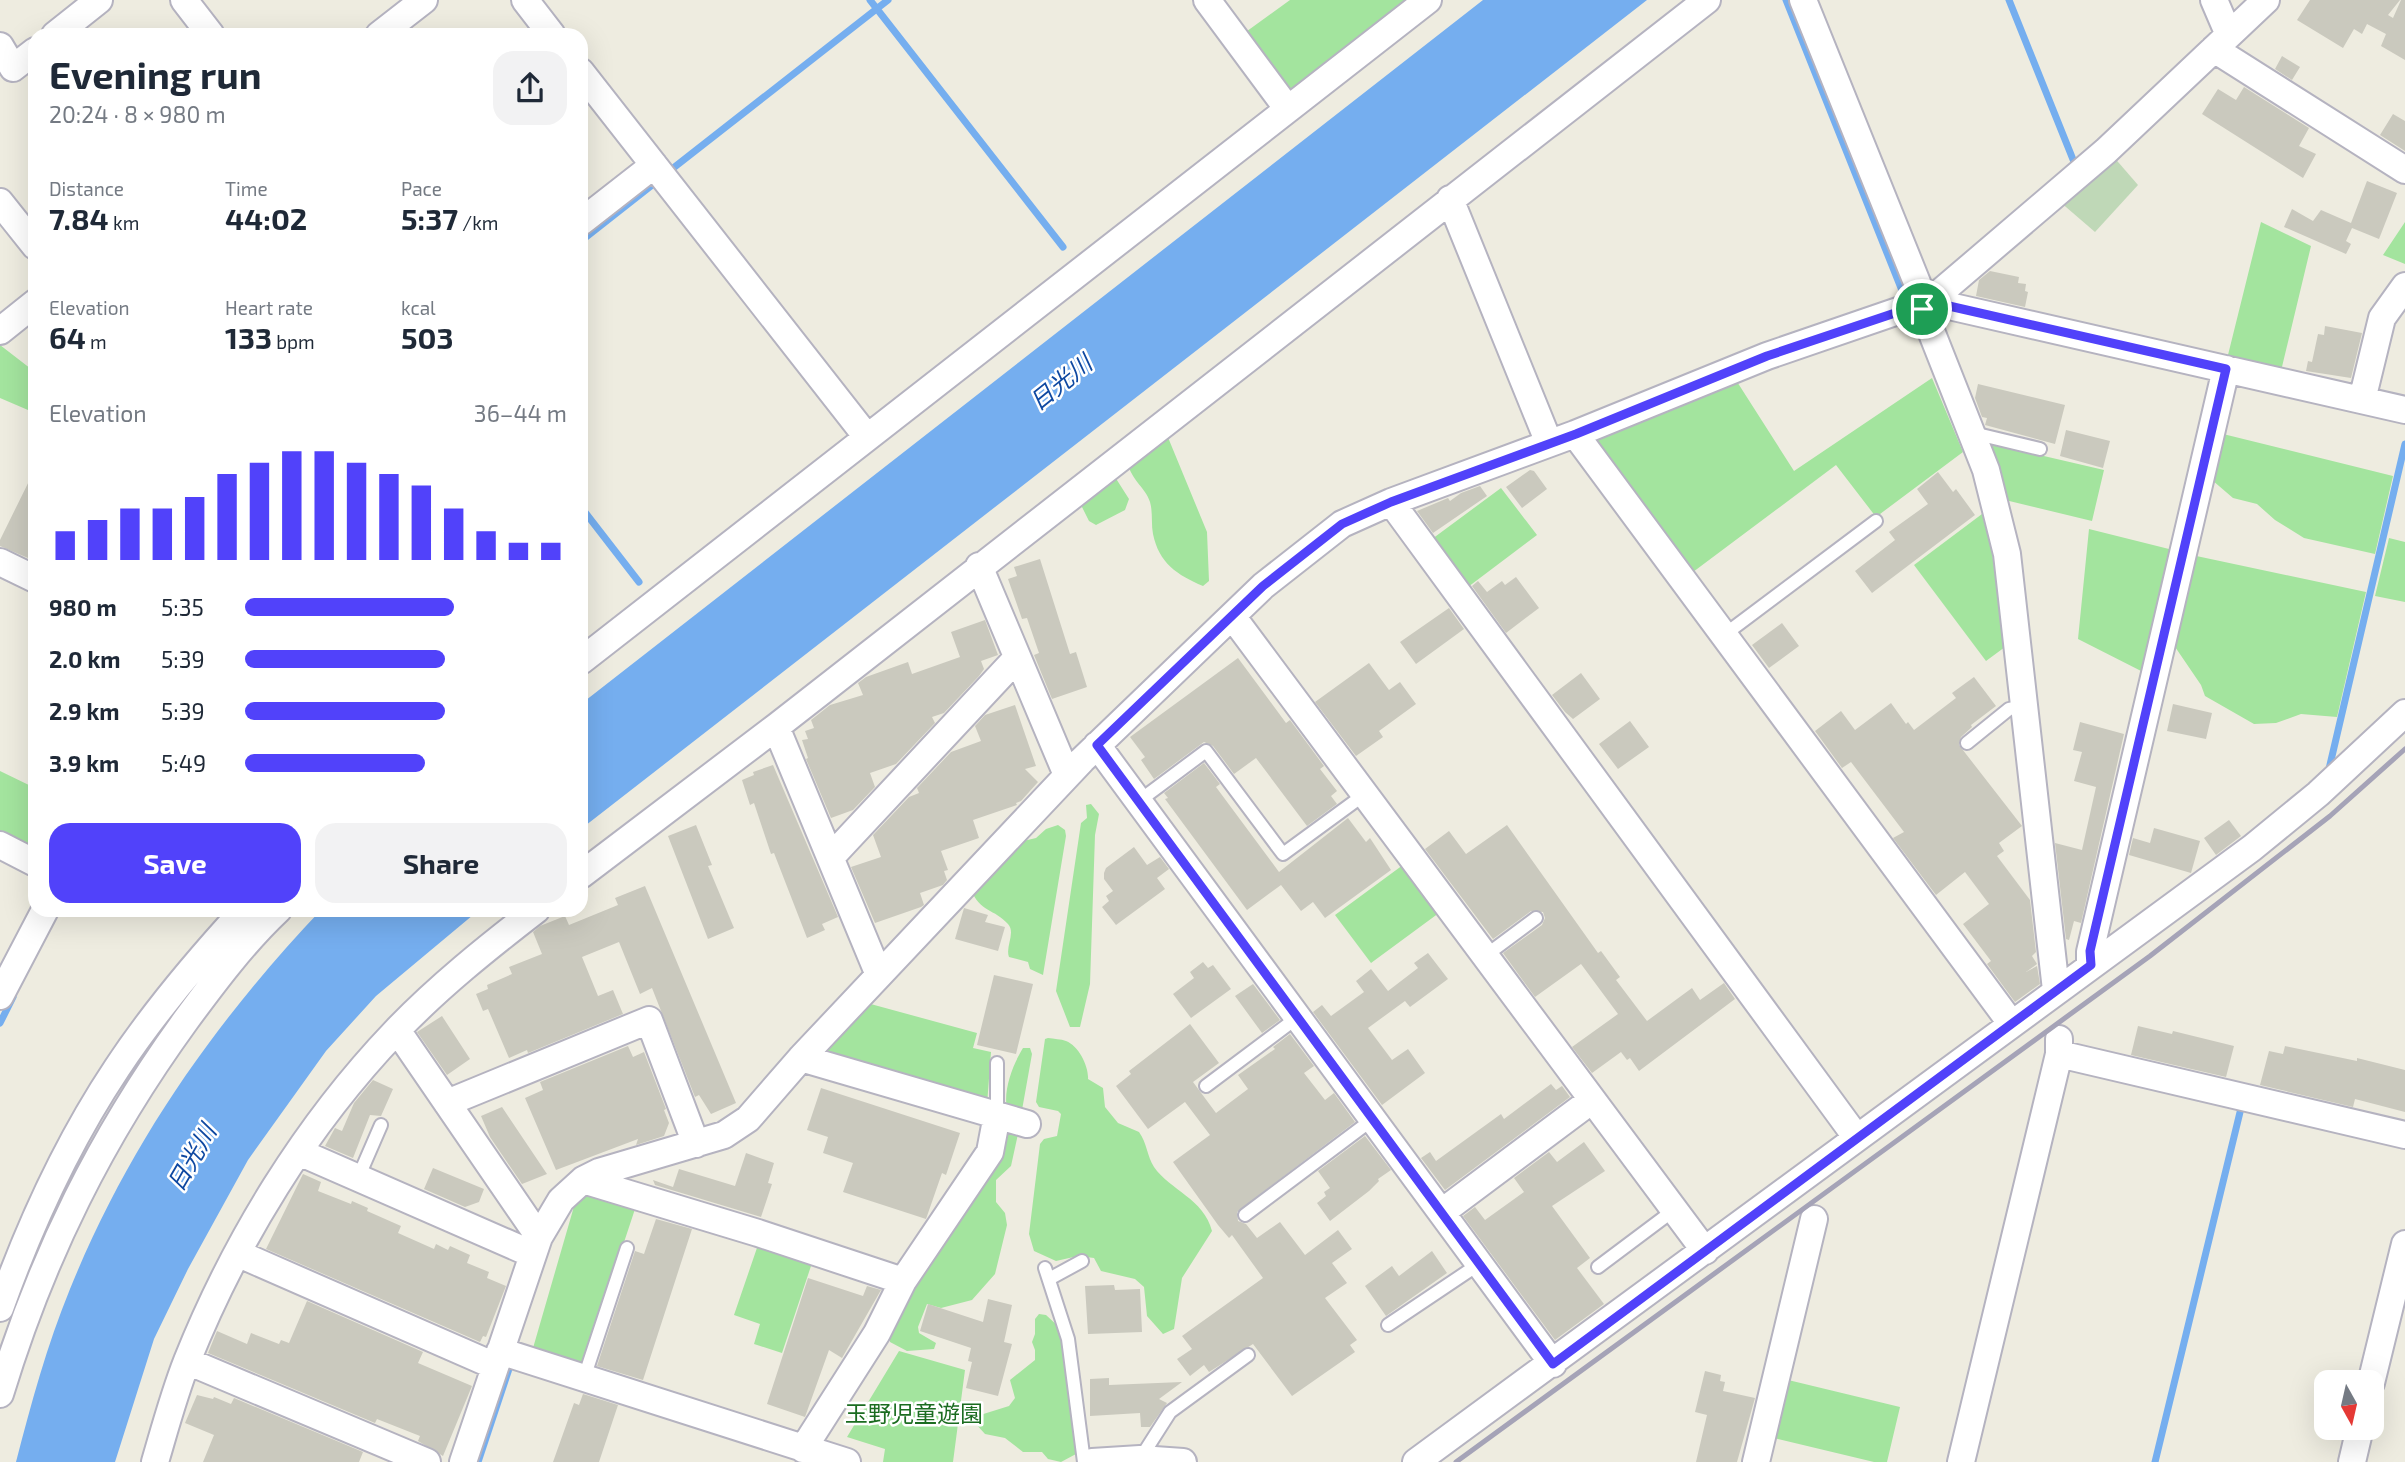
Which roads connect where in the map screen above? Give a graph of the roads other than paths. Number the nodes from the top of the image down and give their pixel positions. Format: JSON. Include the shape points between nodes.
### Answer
{"nodes":[{"id":1,"x":99,"y":0,"type":"edge"},
{"id":2,"x":184,"y":0,"type":"edge"},
{"id":3,"x":424,"y":0,"type":"edge"},
{"id":4,"x":525,"y":0,"type":"edge"},
{"id":5,"x":1207,"y":0,"type":"edge"},
{"id":6,"x":1428,"y":0,"type":"edge"},
{"id":7,"x":1707,"y":0,"type":"edge"},
{"id":8,"x":1803,"y":0,"type":"edge"},
{"id":9,"x":2214,"y":0,"type":"edge"},
{"id":10,"x":2266,"y":0,"type":"edge"},
{"id":11,"x":64,"y":28,"type":"edge"},
{"id":12,"x":206,"y":28,"type":"edge"},
{"id":13,"x":388,"y":28,"type":"edge"},
{"id":14,"x":547,"y":28,"type":"edge"},
{"id":15,"x":2221,"y":42,"type":"junction"},
{"id":16,"x":28,"y":54,"type":"edge"},
{"id":17,"x":4,"y":64,"type":"edge"},
{"id":18,"x":588,"y":81,"type":"edge"},
{"id":19,"x":1287,"y":108,"type":"junction"},
{"id":20,"x":654,"y":165,"type":"junction"},
{"id":21,"x":2405,"y":170,"type":"edge"},
{"id":22,"x":1450,"y":199,"type":"junction"},
{"id":23,"x":0,"y":202,"type":"edge"},
{"id":24,"x":588,"y":217,"type":"edge"},
{"id":25,"x":28,"y":237,"type":"edge"},
{"id":26,"x":2405,"y":286,"type":"edge"},
{"id":27,"x":28,"y":309,"type":"edge"},
{"id":28,"x":1922,"y":309,"type":"junction"},
{"id":29,"x":0,"y":331,"type":"edge"},
{"id":30,"x":2226,"y":369,"type":"junction"},
{"id":31,"x":2361,"y":400,"type":"junction"},
{"id":32,"x":2405,"y":410,"type":"edge"},
{"id":33,"x":1971,"y":432,"type":"junction"},
{"id":34,"x":1576,"y":434,"type":"junction"},
{"id":35,"x":867,"y":437,"type":"junction"},
{"id":36,"x":1549,"y":443,"type":"junction"},
{"id":37,"x":2040,"y":449,"type":"dead end"},
{"id":38,"x":1391,"y":502,"type":"junction"},
{"id":39,"x":1876,"y":521,"type":"dead end"},
{"id":40,"x":0,"y":562,"type":"edge"},
{"id":41,"x":979,"y":566,"type":"junction"},
{"id":42,"x":28,"y":576,"type":"edge"},
{"id":43,"x":1231,"y":616,"type":"junction"},
{"id":44,"x":1724,"y":635,"type":"junction"},
{"id":45,"x":588,"y":656,"type":"edge"},
{"id":46,"x":1017,"y":658,"type":"junction"},
{"id":47,"x":2025,"y":706,"type":"junction"},
{"id":48,"x":2405,"y":713,"type":"edge"},
{"id":49,"x":776,"y":727,"type":"junction"},
{"id":50,"x":1967,"y":743,"type":"dead end"},
{"id":51,"x":1097,"y":745,"type":"junction"},
{"id":52,"x":1067,"y":775,"type":"junction"},
{"id":53,"x":1364,"y":794,"type":"junction"},
{"id":54,"x":1139,"y":801,"type":"junction"},
{"id":55,"x":0,"y":845,"type":"edge"},
{"id":56,"x":831,"y":857,"type":"junction"},
{"id":57,"x":28,"y":859,"type":"edge"},
{"id":58,"x":588,"y":870,"type":"edge"},
{"id":59,"x":40,"y":917,"type":"edge"},
{"id":60,"x":238,"y":917,"type":"edge"},
{"id":61,"x":272,"y":917,"type":"edge"},
{"id":62,"x":527,"y":917,"type":"edge"},
{"id":63,"x":1536,"y":918,"type":"dead end"},
{"id":64,"x":1485,"y":956,"type":"junction"},
{"id":65,"x":2091,"y":965,"type":"junction"},
{"id":66,"x":879,"y":975,"type":"junction"},
{"id":67,"x":2056,"y":990,"type":"junction"},
{"id":68,"x":0,"y":996,"type":"edge"},
{"id":69,"x":1298,"y":1017,"type":"junction"},
{"id":70,"x":2011,"y":1023,"type":"junction"},
{"id":71,"x":397,"y":1030,"type":"junction"},
{"id":72,"x":801,"y":1058,"type":"junction"},
{"id":73,"x":997,"y":1063,"type":"dead end"},
{"id":74,"x":1206,"y":1086,"type":"dead end"},
{"id":75,"x":1592,"y":1101,"type":"junction"},
{"id":76,"x":447,"y":1103,"type":"junction"},
{"id":77,"x":996,"y":1115,"type":"junction"},
{"id":78,"x":1373,"y":1119,"type":"junction"},
{"id":79,"x":1027,"y":1124,"type":"dead end"},
{"id":80,"x":381,"y":1125,"type":"dead end"},
{"id":81,"x":2405,"y":1135,"type":"edge"},
{"id":82,"x":1857,"y":1138,"type":"junction"},
{"id":83,"x":696,"y":1144,"type":"junction"},
{"id":84,"x":299,"y":1152,"type":"junction"},
{"id":85,"x":358,"y":1178,"type":"junction"},
{"id":86,"x":583,"y":1180,"type":"junction"},
{"id":87,"x":1674,"y":1210,"type":"junction"},
{"id":88,"x":1442,"y":1212,"type":"junction"},
{"id":89,"x":1245,"y":1216,"type":"dead end"},
{"id":90,"x":1814,"y":1219,"type":"dead end"},
{"id":91,"x":2405,"y":1244,"type":"edge"},
{"id":92,"x":536,"y":1245,"type":"junction"},
{"id":93,"x":626,"y":1248,"type":"dead end"},
{"id":94,"x":1705,"y":1251,"type":"junction"},
{"id":95,"x":239,"y":1254,"type":"junction"},
{"id":96,"x":1082,"y":1261,"type":"dead end"},
{"id":97,"x":1479,"y":1264,"type":"junction"},
{"id":98,"x":1598,"y":1267,"type":"dead end"},
{"id":99,"x":903,"y":1281,"type":"junction"},
{"id":100,"x":0,"y":1308,"type":"edge"},
{"id":101,"x":1388,"y":1325,"type":"dead end"},
{"id":102,"x":1248,"y":1355,"type":"dead end"},
{"id":103,"x":497,"y":1358,"type":"junction"},
{"id":104,"x":187,"y":1361,"type":"junction"},
{"id":105,"x":1553,"y":1364,"type":"junction"},
{"id":106,"x":2374,"y":1370,"type":"edge"},
{"id":107,"x":584,"y":1378,"type":"junction"},
{"id":108,"x":0,"y":1394,"type":"edge"},
{"id":109,"x":2357,"y":1440,"type":"edge"},
{"id":110,"x":803,"y":1449,"type":"junction"},
{"id":111,"x":1140,"y":1459,"type":"junction"},
{"id":112,"x":155,"y":1462,"type":"edge"},
{"id":113,"x":427,"y":1462,"type":"edge"},
{"id":114,"x":463,"y":1462,"type":"edge"},
{"id":115,"x":847,"y":1462,"type":"edge"},
{"id":116,"x":1092,"y":1462,"type":"edge"},
{"id":117,"x":1183,"y":1462,"type":"edge"},
{"id":118,"x":1416,"y":1462,"type":"edge"},
{"id":119,"x":1756,"y":1462,"type":"edge"},
{"id":120,"x":1961,"y":1462,"type":"edge"},
{"id":121,"x":2352,"y":1462,"type":"edge"}],
"edges":[{"from":1,"to":11,"type":"street"},
{"from":2,"to":12,"type":"street"},
{"from":3,"to":13,"type":"street"},
{"from":4,"to":14,"type":"street"},
{"from":5,"to":19,"type":"street"},
{"from":6,"to":19,"type":"street"},
{"from":7,"to":22,"type":"street"},
{"from":8,"to":28,"type":"street","via":[[1920,290]]},
{"from":9,"to":15,"type":"street"},
{"from":10,"to":15,"type":"street"},
{"from":15,"to":21,"type":"street"},
{"from":15,"to":28,"type":"street","via":[[2086,169]]},
{"from":16,"to":17,"type":"street"},
{"from":18,"to":20,"type":"street"},
{"from":19,"to":35,"type":"street"},
{"from":20,"to":24,"type":"street"},
{"from":20,"to":35,"type":"street"},
{"from":22,"to":36,"type":"street"},
{"from":22,"to":41,"type":"street"},
{"from":23,"to":25,"type":"street"},
{"from":26,"to":31,"type":"street","via":[[2382,318]]},
{"from":27,"to":29,"type":"street"},
{"from":28,"to":30,"type":"street","via":[[1949,306]]},
{"from":28,"to":33,"type":"street"},
{"from":28,"to":34,"type":"street","via":[[1898,312],[1767,356]]},
{"from":30,"to":31,"type":"street"},
{"from":30,"to":65,"type":"street","via":[[2090,951]]},
{"from":31,"to":32,"type":"street"},
{"from":33,"to":37,"type":"lane"},
{"from":33,"to":47,"type":"street","via":[[1986,470],[2007,554]]},
{"from":34,"to":36,"type":"street"},
{"from":34,"to":44,"type":"street"},
{"from":35,"to":45,"type":"street"},
{"from":36,"to":38,"type":"street"},
{"from":38,"to":43,"type":"street","via":[[1342,524]]},
{"from":38,"to":82,"type":"street"},
{"from":39,"to":44,"type":"lane"},
{"from":40,"to":42,"type":"street"},
{"from":41,"to":46,"type":"street"},
{"from":41,"to":49,"type":"street"},
{"from":43,"to":51,"type":"street"},
{"from":43,"to":53,"type":"street"},
{"from":44,"to":70,"type":"street"},
{"from":46,"to":52,"type":"street"},
{"from":46,"to":56,"type":"street"},
{"from":47,"to":50,"type":"lane","via":[[2008,709]]},
{"from":47,"to":67,"type":"street"},
{"from":48,"to":65,"type":"street","via":[[2252,848]]},
{"from":49,"to":56,"type":"street"},
{"from":49,"to":58,"type":"street"},
{"from":51,"to":52,"type":"street"},
{"from":51,"to":54,"type":"street"},
{"from":52,"to":66,"type":"street"},
{"from":53,"to":54,"type":"lane","via":[[1283,854],[1206,751]]},
{"from":53,"to":64,"type":"street"},
{"from":54,"to":69,"type":"street"},
{"from":55,"to":57,"type":"street"},
{"from":56,"to":66,"type":"street"},
{"from":59,"to":68,"type":"street"},
{"from":60,"to":100,"type":"street","via":[[194,964],[116,1069],[55,1177]]},
{"from":61,"to":108,"type":"street","via":[[211,986],[123,1112],[79,1189],[36,1289]]},
{"from":62,"to":71,"type":"street"},
{"from":63,"to":64,"type":"lane"},
{"from":64,"to":75,"type":"street"},
{"from":65,"to":67,"type":"street"},
{"from":66,"to":72,"type":"street"},
{"from":67,"to":70,"type":"street"},
{"from":69,"to":74,"type":"lane"},
{"from":69,"to":78,"type":"street"},
{"from":70,"to":82,"type":"street"},
{"from":71,"to":76,"type":"street"},
{"from":71,"to":84,"type":"street"},
{"from":72,"to":77,"type":"street"},
{"from":72,"to":83,"type":"street","via":[[748,1119],[724,1135]]},
{"from":73,"to":77,"type":"lane"},
{"from":75,"to":87,"type":"street"},
{"from":75,"to":88,"type":"street"},
{"from":76,"to":83,"type":"street","via":[[649,1020]]},
{"from":76,"to":92,"type":"street"},
{"from":77,"to":79,"type":"street"},
{"from":77,"to":99,"type":"street","via":[[990,1152]]},
{"from":78,"to":88,"type":"street"},
{"from":78,"to":89,"type":"lane"},
{"from":80,"to":85,"type":"lane"},
{"from":81,"to":120,"type":"street","via":[[2059,1046]]},
{"from":82,"to":94,"type":"street"},
{"from":83,"to":86,"type":"street"},
{"from":84,"to":85,"type":"street"},
{"from":84,"to":95,"type":"street"},
{"from":85,"to":92,"type":"street"},
{"from":86,"to":92,"type":"street","via":[[561,1200]]},
{"from":86,"to":99,"type":"street"},
{"from":87,"to":94,"type":"street"},
{"from":87,"to":98,"type":"lane"},
{"from":88,"to":97,"type":"street"},
{"from":90,"to":119,"type":"street"},
{"from":91,"to":106,"type":"street"},
{"from":92,"to":103,"type":"street"},
{"from":93,"to":107,"type":"lane"},
{"from":94,"to":105,"type":"street"},
{"from":95,"to":103,"type":"street"},
{"from":95,"to":104,"type":"street"},
{"from":96,"to":116,"type":"lane","via":[[1047,1274],[1068,1339]]},
{"from":97,"to":101,"type":"lane"},
{"from":97,"to":105,"type":"street"},
{"from":99,"to":110,"type":"street","via":[[877,1334]]},
{"from":102,"to":111,"type":"lane","via":[[1170,1412]]},
{"from":103,"to":107,"type":"street"},
{"from":103,"to":114,"type":"street"},
{"from":104,"to":112,"type":"street"},
{"from":104,"to":113,"type":"street"},
{"from":105,"to":118,"type":"street"},
{"from":107,"to":110,"type":"street"},
{"from":109,"to":121,"type":"street"},
{"from":110,"to":115,"type":"street"},
{"from":111,"to":116,"type":"street"},
{"from":111,"to":117,"type":"street"}]}
